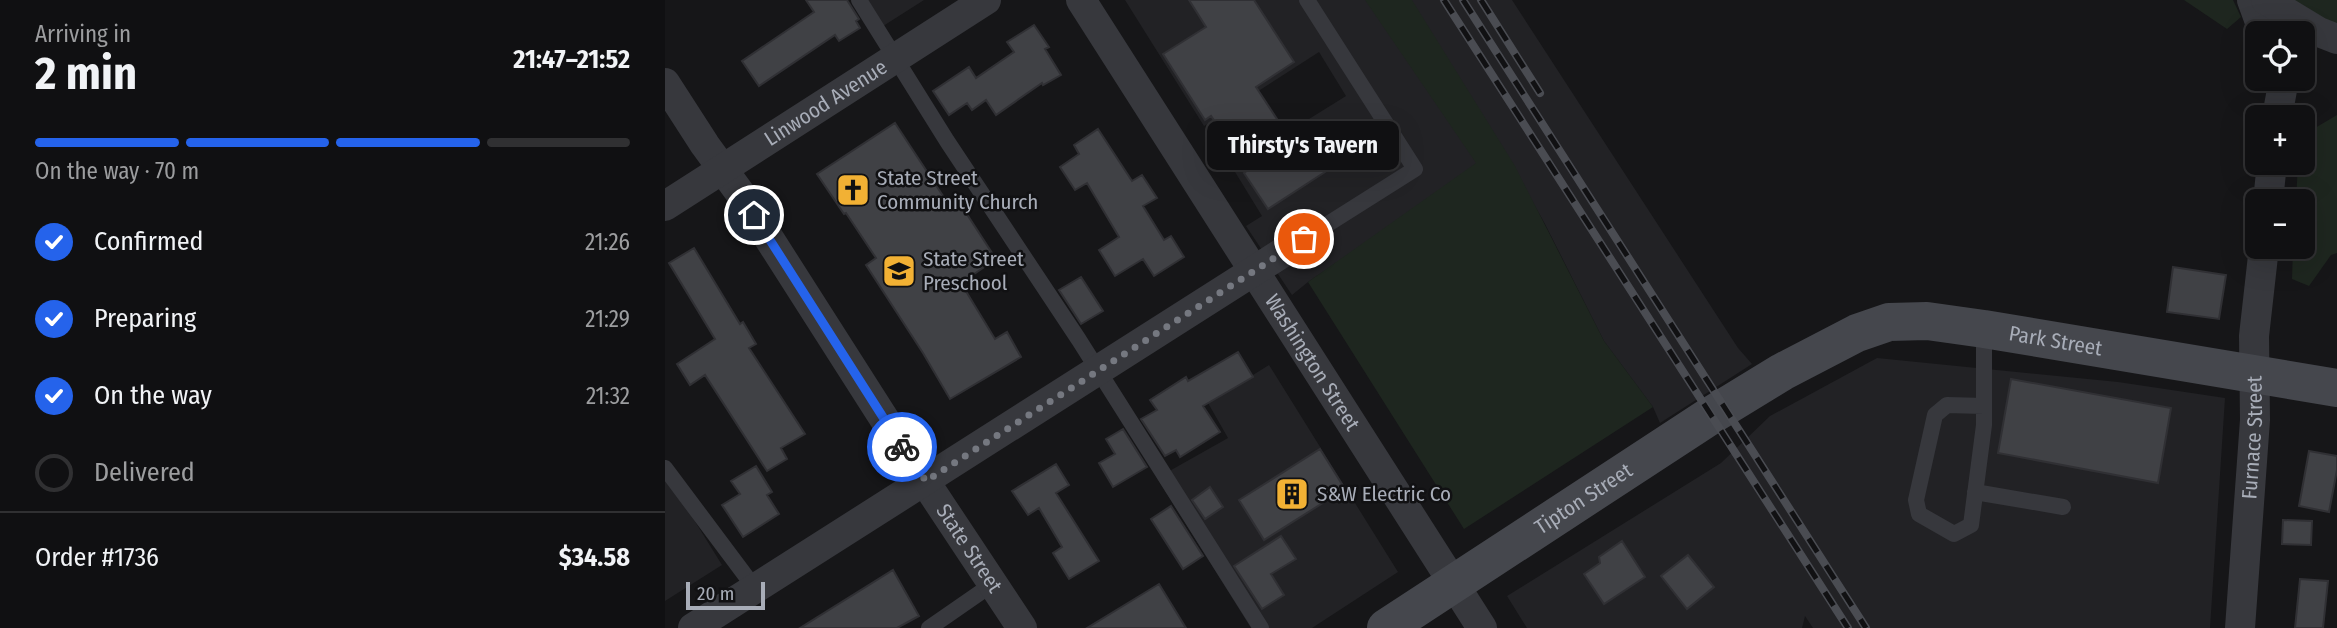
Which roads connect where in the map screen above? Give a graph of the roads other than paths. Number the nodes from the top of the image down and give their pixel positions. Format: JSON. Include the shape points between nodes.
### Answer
{"nodes":[{"id":1,"x":859,"y":0,"type":"edge"},
{"id":2,"x":986,"y":0,"type":"edge"},
{"id":3,"x":1081,"y":0,"type":"edge"},
{"id":4,"x":1307,"y":0,"type":"edge"},
{"id":5,"x":2252,"y":0,"type":"edge"},
{"id":6,"x":2266,"y":0,"type":"edge"},
{"id":7,"x":2260,"y":21,"type":"edge"},
{"id":8,"x":2320,"y":37,"type":"edge"},
{"id":9,"x":895,"y":57,"type":"junction"},
{"id":10,"x":665,"y":83,"type":"edge"},
{"id":11,"x":722,"y":169,"type":"junction"},
{"id":12,"x":665,"y":206,"type":"edge"},
{"id":13,"x":1282,"y":253,"type":"joint"},
{"id":14,"x":2262,"y":259,"type":"edge"},
{"id":15,"x":1253,"y":271,"type":"junction"},
{"id":16,"x":1984,"y":329,"type":"junction"},
{"id":17,"x":1098,"y":370,"type":"junction"},
{"id":18,"x":1782,"y":372,"type":"joint"},
{"id":19,"x":2254,"y":374,"type":"junction"},
{"id":20,"x":2337,"y":388,"type":"edge"},
{"id":21,"x":1984,"y":406,"type":"junction"},
{"id":22,"x":665,"y":468,"type":"edge"},
{"id":23,"x":926,"y":481,"type":"junction"},
{"id":24,"x":1975,"y":492,"type":"junction"},
{"id":25,"x":2063,"y":507,"type":"dead end"},
{"id":26,"x":994,"y":583,"type":"junction"},
{"id":27,"x":1454,"y":584,"type":"junction"},
{"id":28,"x":754,"y":587,"type":"junction"},
{"id":29,"x":693,"y":628,"type":"edge"},
{"id":30,"x":929,"y":628,"type":"edge"},
{"id":31,"x":1022,"y":628,"type":"edge"},
{"id":32,"x":1261,"y":628,"type":"edge"},
{"id":33,"x":1386,"y":628,"type":"edge"},
{"id":34,"x":1482,"y":628,"type":"edge"},
{"id":35,"x":2240,"y":628,"type":"edge"}],
"edges":[{"from":1,"to":9,"type":"lane"},
{"from":2,"to":9,"type":"street","name":"Linwood Avenue"},
{"from":3,"to":15,"type":"street","name":"Washington Street"},
{"from":4,"to":13,"type":"lane","via":[[1415,169]]},
{"from":5,"to":7,"type":"street"},
{"from":6,"to":8,"type":"street"},
{"from":9,"to":11,"type":"street","name":"Linwood Avenue"},
{"from":9,"to":17,"type":"lane"},
{"from":10,"to":11,"type":"street","name":"State Street"},
{"from":11,"to":12,"type":"street","name":"Linwood Avenue"},
{"from":11,"to":23,"type":"street","name":"State Street"},
{"from":13,"to":15,"type":"street"},
{"from":14,"to":19,"type":"street","name":"Furnace Street"},
{"from":15,"to":17,"type":"street"},
{"from":15,"to":27,"type":"street","name":"Washington Street"},
{"from":16,"to":18,"type":"street","name":"Park Street","via":[[1927,321],[1889,322],[1857,333]]},
{"from":16,"to":19,"type":"street","name":"Park Street"},
{"from":16,"to":21,"type":"lane"},
{"from":17,"to":23,"type":"street"},
{"from":17,"to":32,"type":"lane"},
{"from":18,"to":27,"type":"street","name":"Tipton Street"},
{"from":19,"to":20,"type":"street","name":"Park Street"},
{"from":19,"to":35,"type":"street","name":"Furnace Street","via":[[2255,420]]},
{"from":21,"to":24,"type":"lane"},
{"from":21,"to":24,"type":"lane","via":[[1947,405],[1935,415],[1916,500],[1919,514],[1954,534],[1971,525]]},
{"from":22,"to":28,"type":"lane"},
{"from":23,"to":26,"type":"street","name":"State Street"},
{"from":23,"to":28,"type":"street"},
{"from":24,"to":25,"type":"lane"},
{"from":26,"to":30,"type":"lane"},
{"from":26,"to":31,"type":"street","name":"State Street"},
{"from":27,"to":33,"type":"street","name":"Tipton Street"},
{"from":27,"to":34,"type":"street","name":"Washington Street"},
{"from":28,"to":29,"type":"street"}]}
